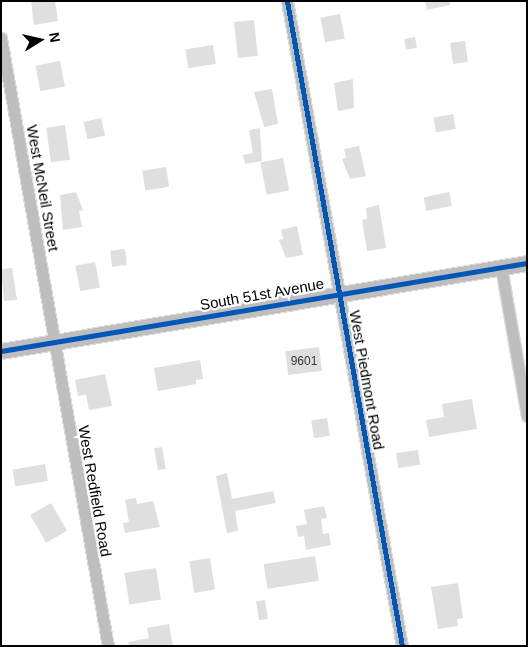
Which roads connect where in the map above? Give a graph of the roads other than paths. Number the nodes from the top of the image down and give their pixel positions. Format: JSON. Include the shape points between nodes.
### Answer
{"nodes":[{"id":1,"x":287,"y":1,"type":"edge"},
{"id":2,"x":1,"y":38,"type":"edge"},
{"id":3,"x":527,"y":263,"type":"edge"},
{"id":4,"x":501,"y":267,"type":"junction"},
{"id":5,"x":339,"y":294,"type":"junction"},
{"id":6,"x":53,"y":342,"type":"junction"},
{"id":7,"x":1,"y":351,"type":"edge"},
{"id":8,"x":527,"y":416,"type":"edge"},
{"id":9,"x":108,"y":646,"type":"edge"},
{"id":10,"x":402,"y":646,"type":"edge"}],
"edges":[{"from":1,"to":5,"type":"street","name":"West Piedmont Road"},
{"from":2,"to":6,"type":"street","name":"West McNeil Street"},
{"from":3,"to":4,"type":"main road","name":"South 51st Avenue"},
{"from":4,"to":5,"type":"main road","name":"South 51st Avenue"},
{"from":4,"to":8,"type":"street"},
{"from":5,"to":6,"type":"main road","name":"South 51st Avenue"},
{"from":5,"to":10,"type":"street","name":"West Piedmont Road"},
{"from":6,"to":7,"type":"main road","name":"South 51st Avenue"},
{"from":6,"to":9,"type":"street","name":"West Redfield Road"}]}
